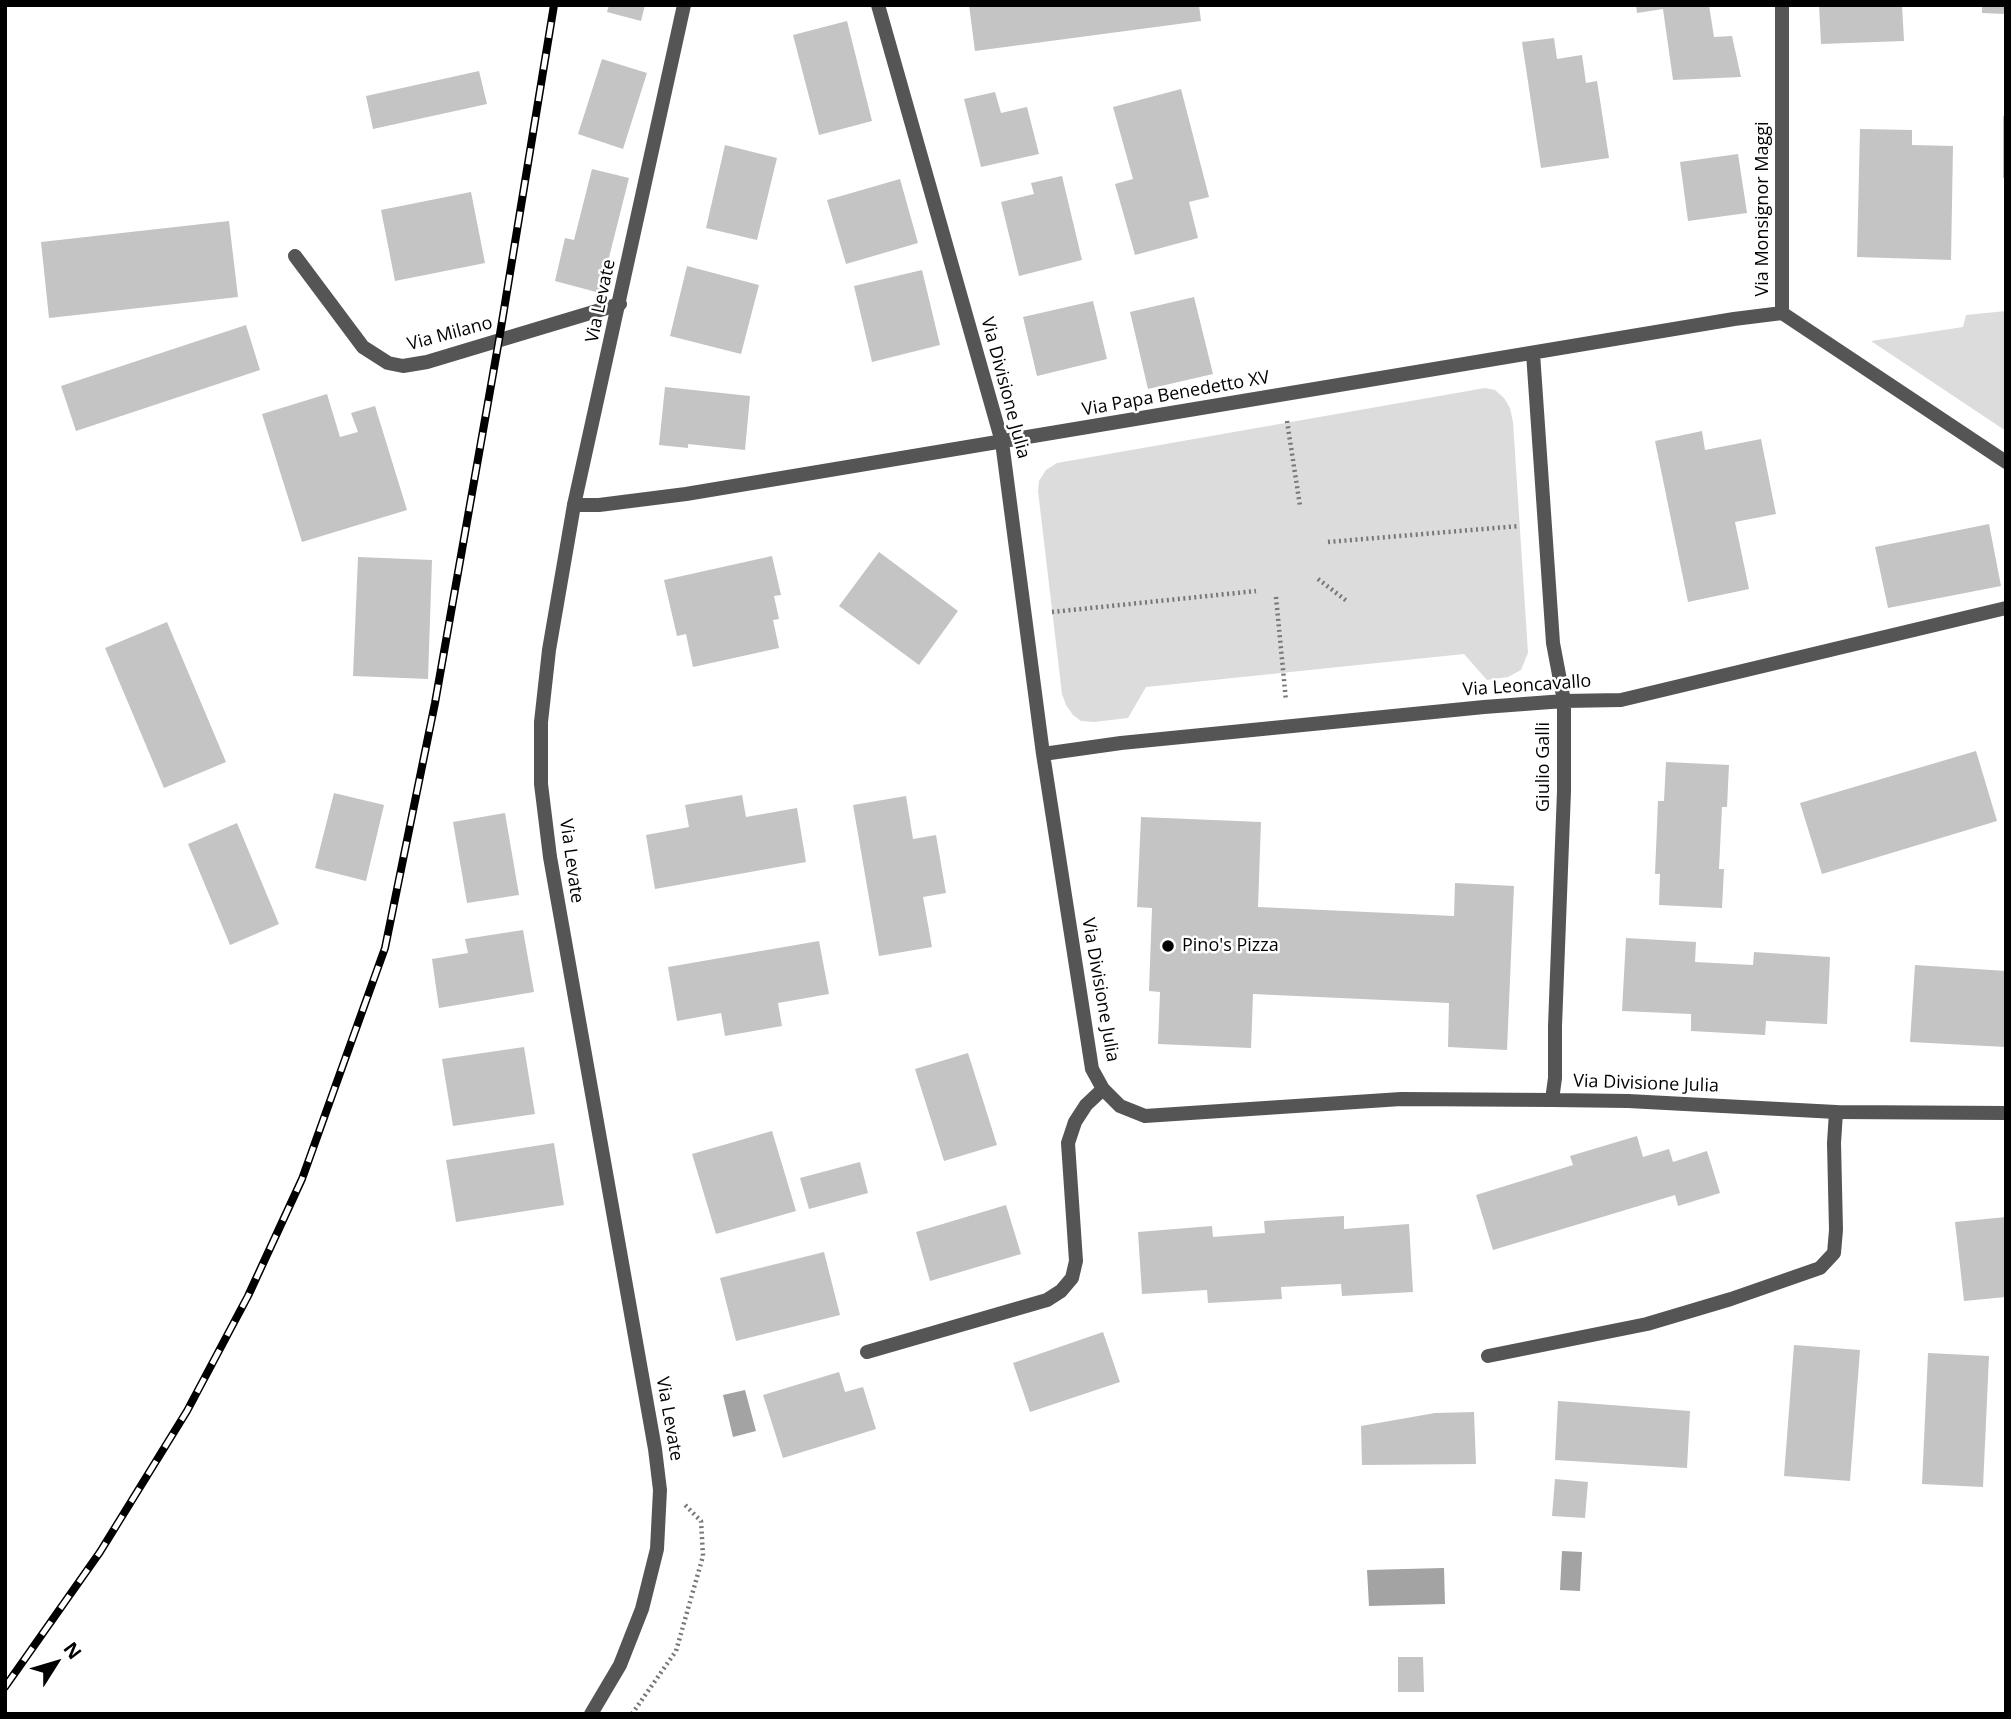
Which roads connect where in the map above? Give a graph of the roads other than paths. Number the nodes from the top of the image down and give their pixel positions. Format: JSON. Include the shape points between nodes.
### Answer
{"nodes":[{"id":1,"x":684,"y":5,"type":"edge"},
{"id":2,"x":878,"y":5,"type":"edge"},
{"id":3,"x":1782,"y":5,"type":"edge"},
{"id":4,"x":295,"y":256,"type":"dead end"},
{"id":5,"x":620,"y":304,"type":"junction"},
{"id":6,"x":1782,"y":313,"type":"junction"},
{"id":7,"x":1533,"y":353,"type":"junction"},
{"id":8,"x":1002,"y":442,"type":"junction"},
{"id":9,"x":2006,"y":462,"type":"edge"},
{"id":10,"x":574,"y":505,"type":"junction"},
{"id":11,"x":2006,"y":608,"type":"edge"},
{"id":12,"x":1564,"y":701,"type":"junction"},
{"id":13,"x":1043,"y":754,"type":"junction"},
{"id":14,"x":1103,"y":1089,"type":"junction"},
{"id":15,"x":1552,"y":1100,"type":"junction"},
{"id":16,"x":1836,"y":1112,"type":"junction"},
{"id":17,"x":2006,"y":1113,"type":"edge"},
{"id":18,"x":867,"y":1352,"type":"dead end"},
{"id":19,"x":1488,"y":1356,"type":"dead end"},
{"id":20,"x":591,"y":1714,"type":"edge"}],
"edges":[{"from":1,"to":5,"type":"street","name":"Via Levate"},
{"from":2,"to":8,"type":"street","name":"Via Divisione Julia"},
{"from":3,"to":6,"type":"street","name":"Via Monsignor Maggi"},
{"from":4,"to":5,"type":"street","name":"Via Milano","via":[[363,346],[388,363],[403,366]]},
{"from":5,"to":10,"type":"street","name":"Via Levate"},
{"from":6,"to":7,"type":"street","name":"Via Papa Benedetto XV"},
{"from":6,"to":9,"type":"street","name":"Via Monsignor Maggi"},
{"from":7,"to":8,"type":"street","name":"Via Papa Benedetto XV"},
{"from":7,"to":12,"type":"street","name":"Giulio Galli","via":[[1553,643]]},
{"from":8,"to":10,"type":"street","name":"Via Papa Benedetto XV","via":[[686,494]]},
{"from":8,"to":13,"type":"street","name":"Via Divisione Julia"},
{"from":10,"to":20,"type":"street","name":"Via Levate","via":[[542,700],[541,784],[562,932],[659,1481],[659,1531],[649,1589],[629,1647]]},
{"from":11,"to":12,"type":"street","name":"Via Leoncavallo","via":[[1621,700]]},
{"from":12,"to":13,"type":"street","name":"Via Leoncavallo"},
{"from":12,"to":15,"type":"street","name":"Giulio Galli"},
{"from":13,"to":14,"type":"street","name":"Via Divisione Julia","via":[[1093,1069]]},
{"from":14,"to":15,"type":"street","name":"Via Divisione Julia","via":[[1120,1106],[1144,1116],[1401,1099]]},
{"from":14,"to":18,"type":"street","via":[[1086,1105],[1068,1143],[1076,1261],[1072,1278],[1061,1292],[1047,1300]]},
{"from":15,"to":16,"type":"street","name":"Via Divisione Julia"},
{"from":16,"to":17,"type":"street","name":"Via Divisione Julia"},
{"from":16,"to":19,"type":"street","via":[[1834,1253],[1820,1268],[1647,1324]]}]}
